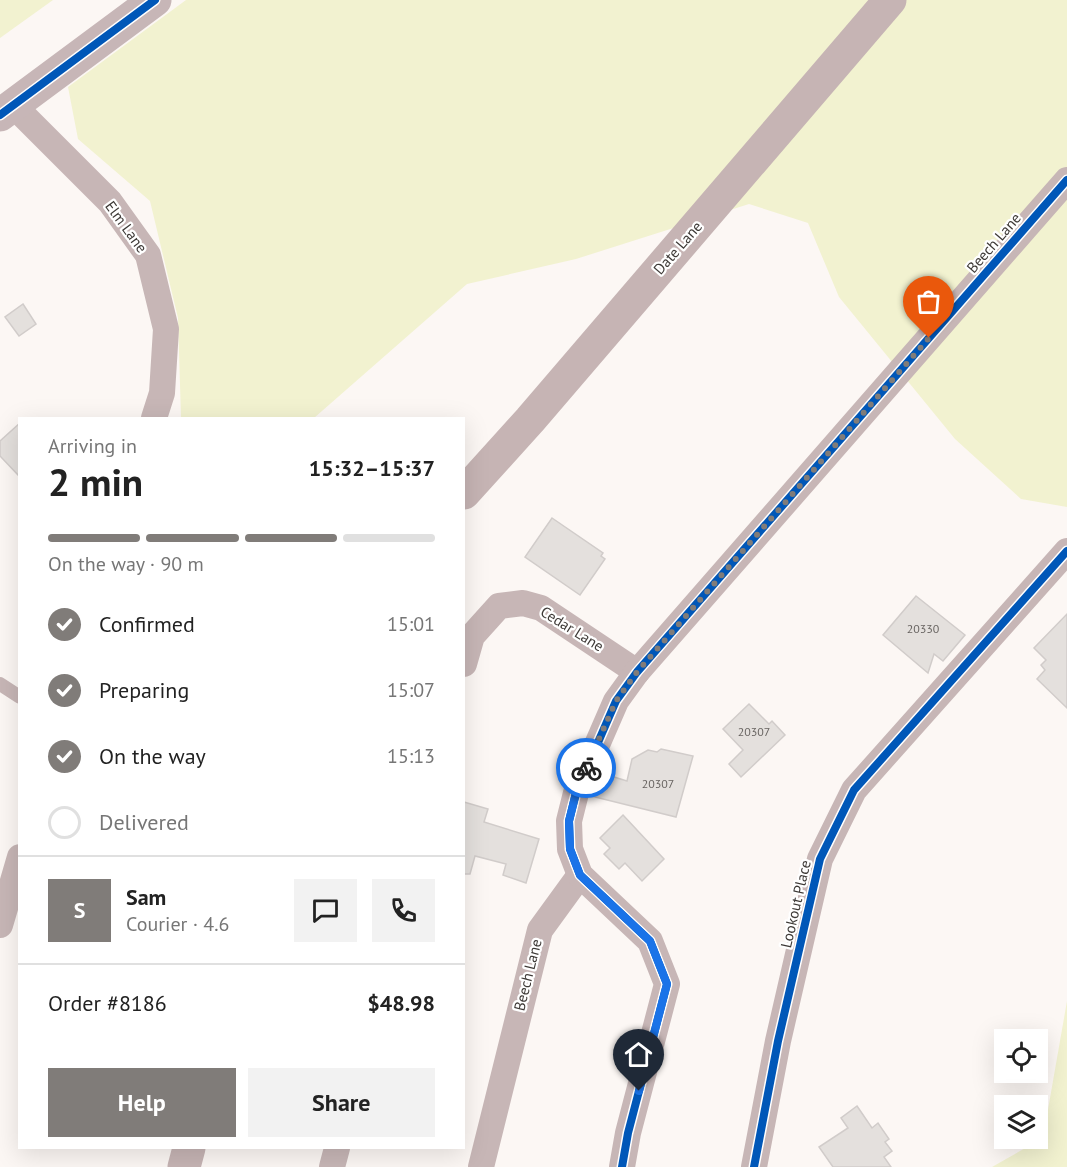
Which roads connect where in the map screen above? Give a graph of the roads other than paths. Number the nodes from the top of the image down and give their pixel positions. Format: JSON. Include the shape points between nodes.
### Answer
{"nodes":[{"id":1,"x":155,"y":0,"type":"edge"},
{"id":2,"x":890,"y":0,"type":"edge"},
{"id":3,"x":6,"y":110,"type":"edge"},
{"id":4,"x":1067,"y":180,"type":"edge"},
{"id":5,"x":154,"y":417,"type":"edge"},
{"id":6,"x":465,"y":492,"type":"edge"},
{"id":7,"x":1067,"y":550,"type":"edge"},
{"id":8,"x":465,"y":660,"type":"edge"},
{"id":9,"x":637,"y":672,"type":"junction"},
{"id":10,"x":0,"y":684,"type":"edge"},
{"id":11,"x":18,"y":696,"type":"edge"},
{"id":12,"x":18,"y":863,"type":"edge"},
{"id":13,"x":580,"y":875,"type":"junction"},
{"id":14,"x":0,"y":925,"type":"edge"},
{"id":15,"x":189,"y":1149,"type":"edge"},
{"id":16,"x":337,"y":1149,"type":"edge"},
{"id":17,"x":184,"y":1167,"type":"edge"},
{"id":18,"x":332,"y":1167,"type":"edge"},
{"id":19,"x":480,"y":1167,"type":"edge"},
{"id":20,"x":622,"y":1167,"type":"edge"},
{"id":21,"x":754,"y":1167,"type":"edge"}],
"edges":[{"from":1,"to":3,"type":"main road"},
{"from":2,"to":6,"type":"street","name":"Date Lane"},
{"from":3,"to":5,"type":"street","name":"Elm Lane","via":[[110,202],[148,255],[166,329],[162,393]]},
{"from":4,"to":9,"type":"street","name":"Beech Lane"},
{"from":7,"to":21,"type":"street","name":"Lookout Place","via":[[854,790],[820,859]]},
{"from":8,"to":9,"type":"street","name":"Cedar Lane","via":[[472,636],[499,606],[523,603],[541,608]]},
{"from":9,"to":13,"type":"street","name":"Beech Lane","via":[[616,701],[576,793],[569,821],[570,849]]},
{"from":10,"to":11,"type":"lane"},
{"from":12,"to":14,"type":"street"},
{"from":13,"to":19,"type":"street","name":"Beech Lane","via":[[540,930]]},
{"from":13,"to":20,"type":"street","via":[[650,941],[667,984]]},
{"from":15,"to":17,"type":"street"},
{"from":16,"to":18,"type":"street"}]}
